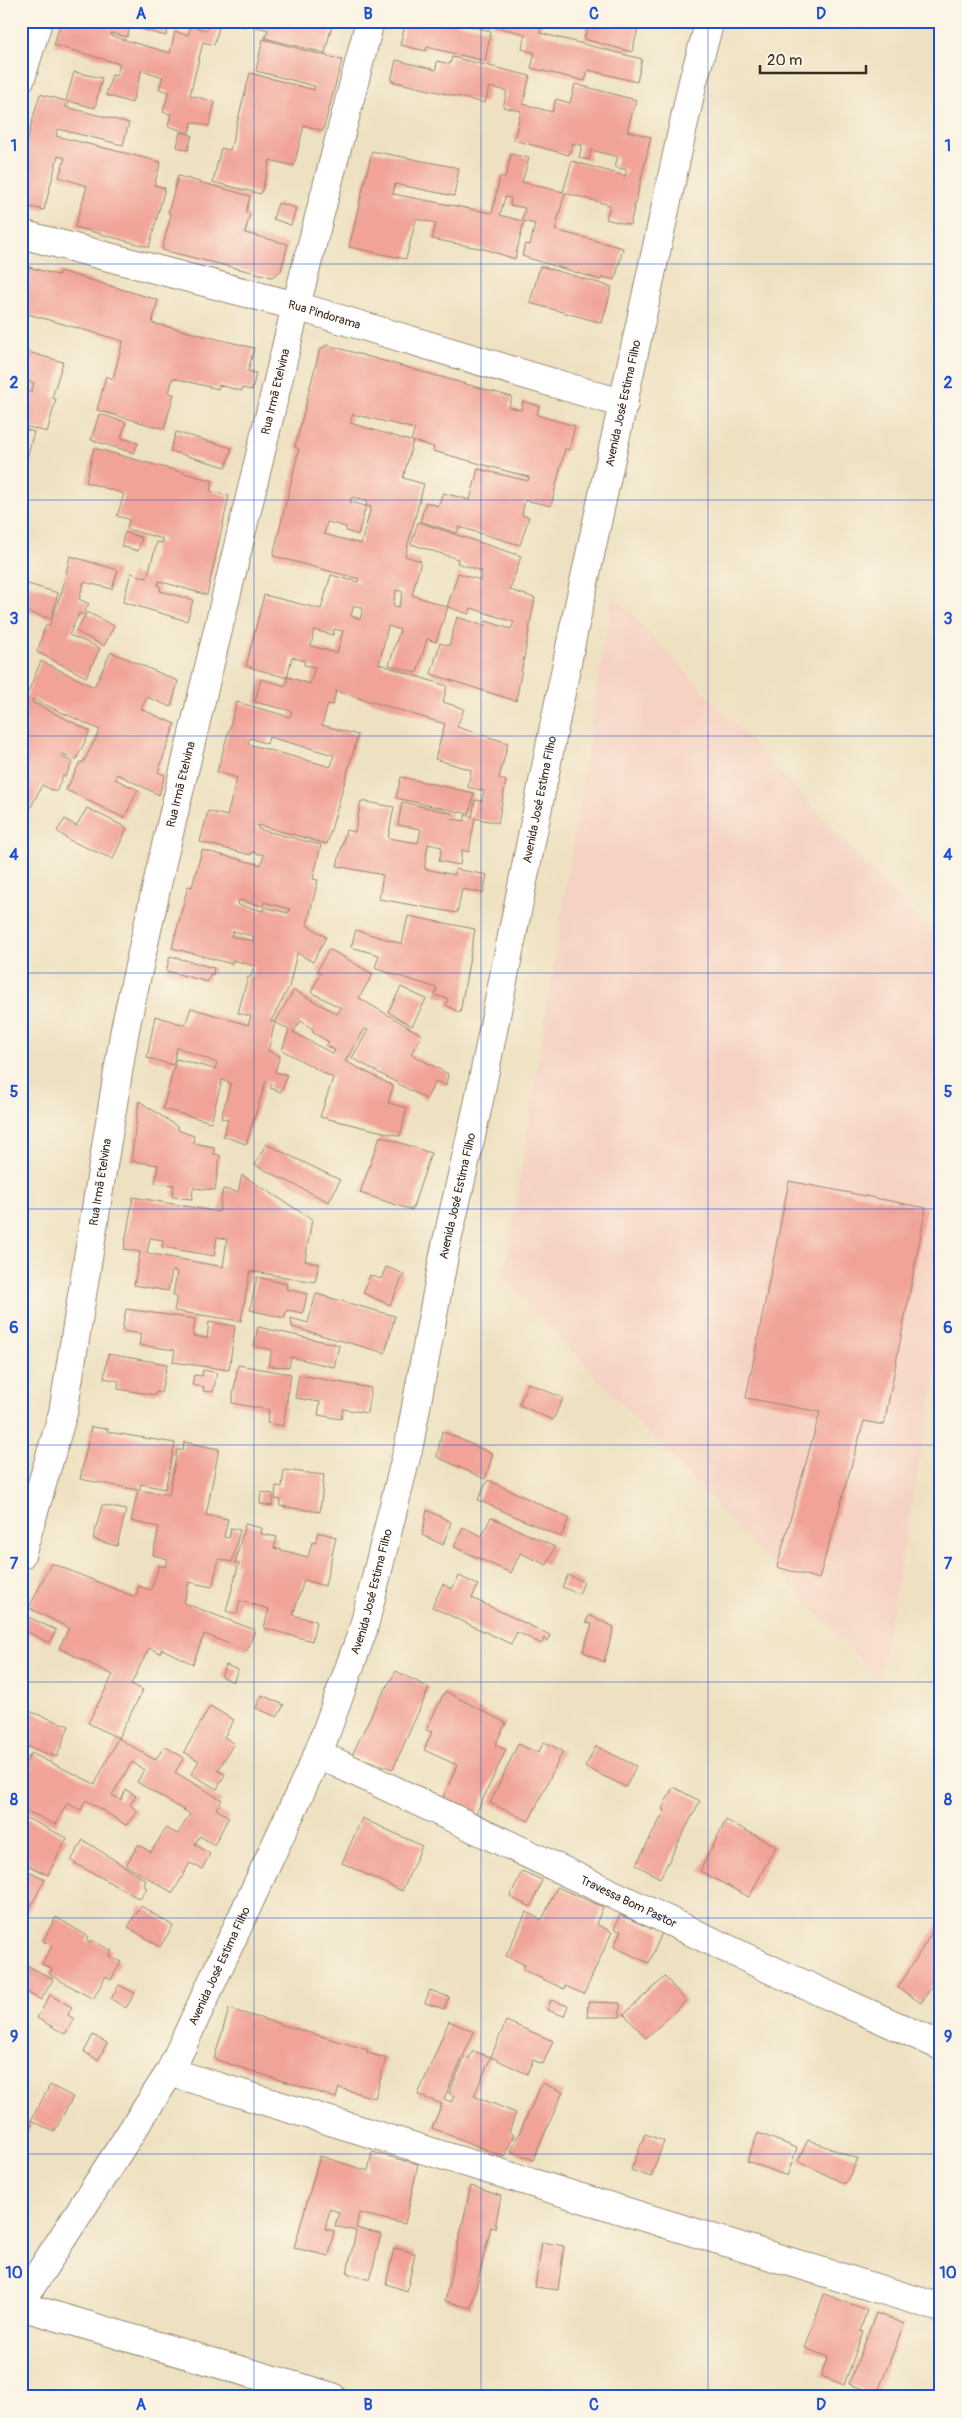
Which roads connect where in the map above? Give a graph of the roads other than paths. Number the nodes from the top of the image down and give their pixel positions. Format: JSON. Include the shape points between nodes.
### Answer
{"nodes":[{"id":1,"x":38,"y":21,"type":"edge"},
{"id":2,"x":370,"y":21,"type":"edge"},
{"id":3,"x":710,"y":21,"type":"edge"},
{"id":4,"x":21,"y":78,"type":"edge"},
{"id":5,"x":21,"y":234,"type":"edge"},
{"id":6,"x":296,"y":306,"type":"junction"},
{"id":7,"x":624,"y":404,"type":"junction"},
{"id":8,"x":21,"y":1555,"type":"edge"},
{"id":9,"x":318,"y":1754,"type":"junction"},
{"id":10,"x":941,"y":2046,"type":"edge"},
{"id":11,"x":170,"y":2072,"type":"junction"},
{"id":12,"x":21,"y":2302,"type":"edge"},
{"id":13,"x":21,"y":2306,"type":"edge"},
{"id":14,"x":941,"y":2308,"type":"edge"},
{"id":15,"x":332,"y":2397,"type":"edge"}],
"edges":[{"from":1,"to":4,"type":"street"},
{"from":2,"to":6,"type":"street","name":"Rua Irmã Etelvina"},
{"from":3,"to":7,"type":"street","name":"Avenida José Estima Filho","via":[[693,81]]},
{"from":5,"to":6,"type":"street","name":"Rua Pindorama"},
{"from":6,"to":7,"type":"street","name":"Rua Pindorama"},
{"from":6,"to":8,"type":"street","name":"Rua Irmã Etelvina","via":[[124,1029],[63,1413]]},
{"from":7,"to":9,"type":"street","name":"Avenida José Estima Filho","via":[[445,1250],[409,1445],[363,1630]]},
{"from":9,"to":10,"type":"street","name":"Travessa Bom Pastor","via":[[754,1962]]},
{"from":9,"to":11,"type":"street","name":"Avenida José Estima Filho"},
{"from":11,"to":12,"type":"street","name":"Avenida José Estima Filho"},
{"from":11,"to":14,"type":"street"},
{"from":13,"to":15,"type":"street"}]}
